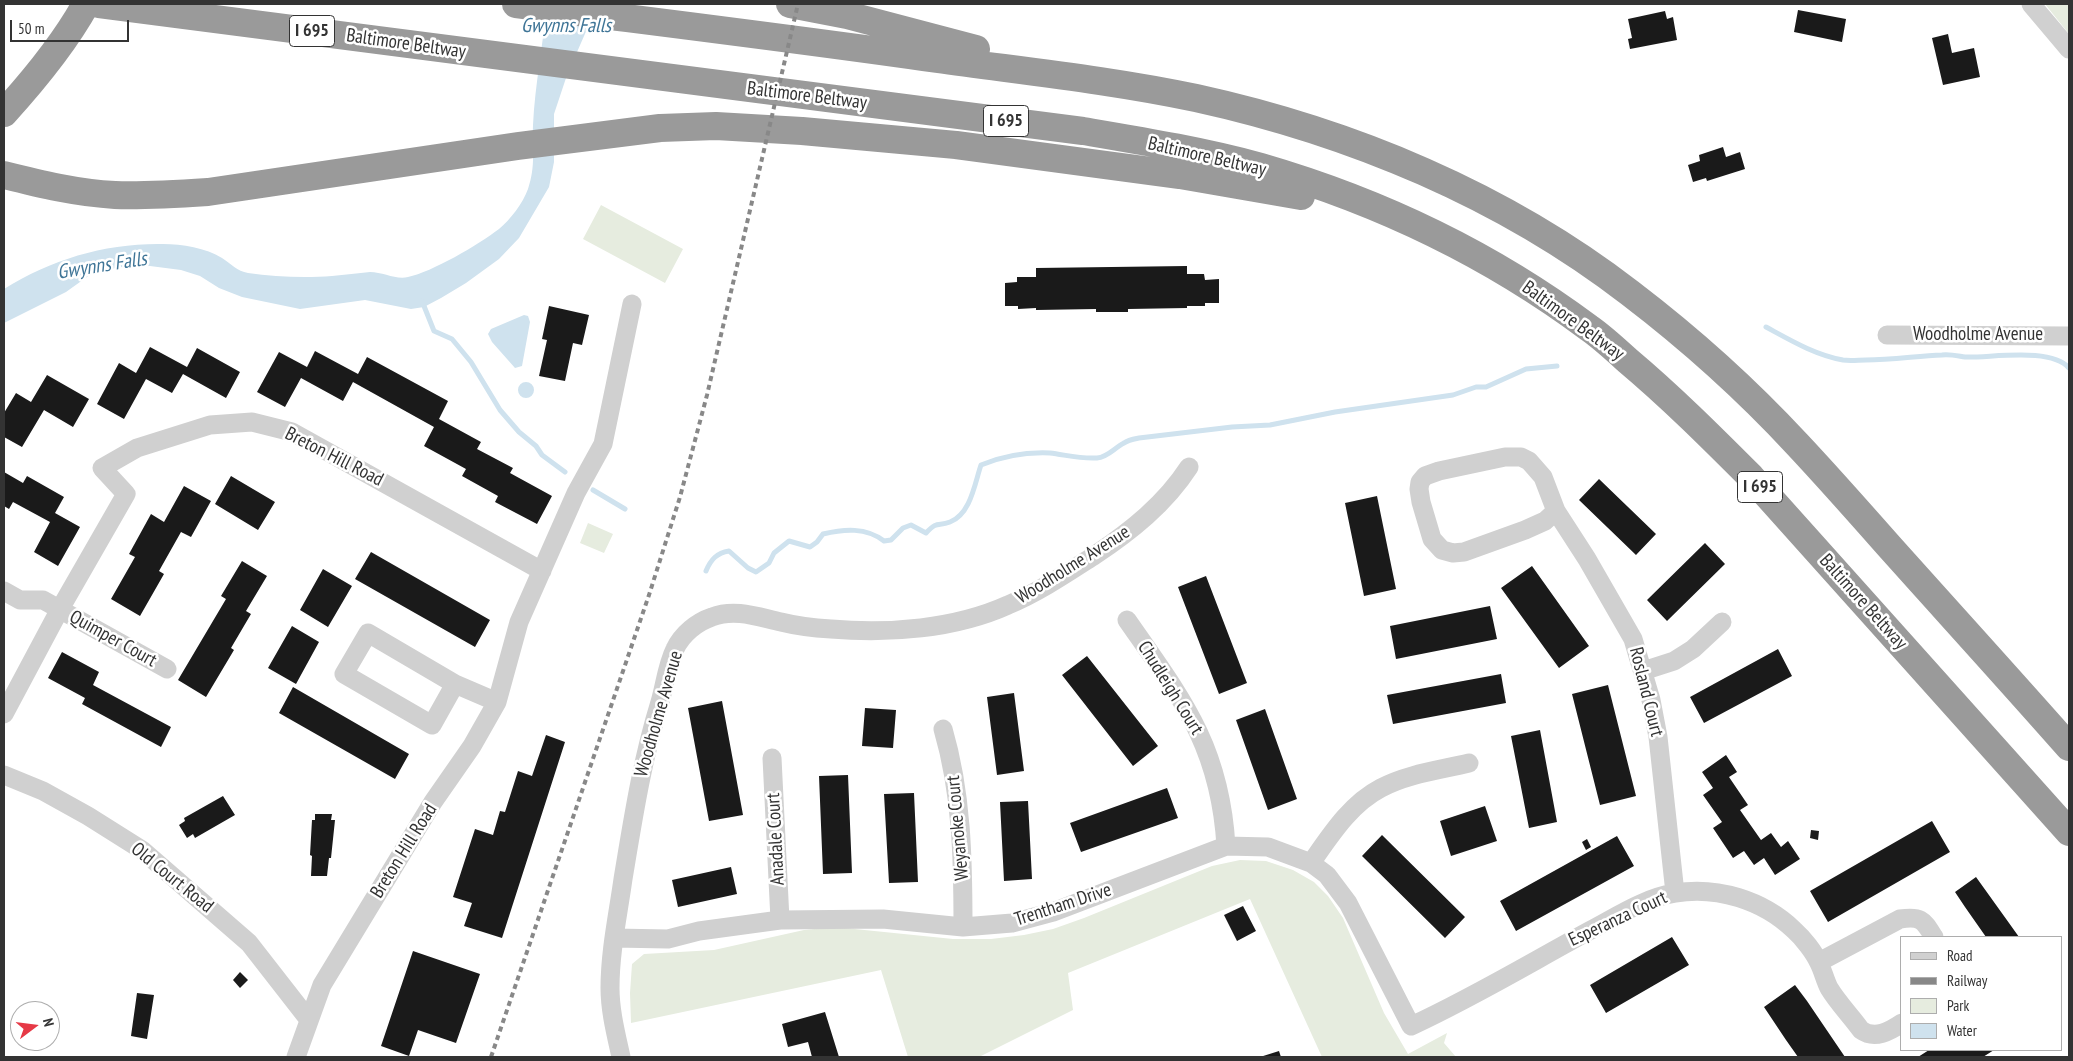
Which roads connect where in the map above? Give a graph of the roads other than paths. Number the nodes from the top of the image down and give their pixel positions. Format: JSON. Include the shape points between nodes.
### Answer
{"nodes":[{"id":1,"x":86,"y":4,"type":"edge"},
{"id":2,"x":99,"y":4,"type":"edge"},
{"id":3,"x":790,"y":4,"type":"edge"},
{"id":4,"x":2031,"y":4,"type":"edge"},
{"id":5,"x":523,"y":5,"type":"edge"},
{"id":6,"x":2069,"y":49,"type":"edge"},
{"id":7,"x":1094,"y":80,"type":"junction"},
{"id":8,"x":4,"y":113,"type":"edge"},
{"id":9,"x":4,"y":175,"type":"edge"},
{"id":10,"x":1390,"y":214,"type":"junction"},
{"id":11,"x":632,"y":304,"type":"dead end"},
{"id":12,"x":1888,"y":335,"type":"dead end"},
{"id":13,"x":2069,"y":336,"type":"edge"},
{"id":14,"x":1190,"y":467,"type":"dead end"},
{"id":15,"x":1556,"y":511,"type":"junction"},
{"id":16,"x":542,"y":571,"type":"junction"},
{"id":17,"x":4,"y":591,"type":"edge"},
{"id":18,"x":60,"y":610,"type":"junction"},
{"id":19,"x":1127,"y":620,"type":"dead end"},
{"id":20,"x":1722,"y":622,"type":"dead end"},
{"id":21,"x":167,"y":669,"type":"dead end"},
{"id":22,"x":1643,"y":671,"type":"junction"},
{"id":23,"x":455,"y":684,"type":"junction"},
{"id":24,"x":497,"y":702,"type":"junction"},
{"id":25,"x":4,"y":714,"type":"edge"},
{"id":26,"x":944,"y":729,"type":"dead end"},
{"id":27,"x":2069,"y":747,"type":"edge"},
{"id":28,"x":772,"y":758,"type":"dead end"},
{"id":29,"x":1469,"y":762,"type":"dead end"},
{"id":30,"x":4,"y":775,"type":"edge"},
{"id":31,"x":2069,"y":832,"type":"edge"},
{"id":32,"x":1226,"y":846,"type":"junction"},
{"id":33,"x":1311,"y":863,"type":"junction"},
{"id":34,"x":1675,"y":893,"type":"junction"},
{"id":35,"x":780,"y":920,"type":"junction"},
{"id":36,"x":963,"y":927,"type":"junction"},
{"id":37,"x":1933,"y":936,"type":"edge"},
{"id":38,"x":614,"y":938,"type":"junction"},
{"id":39,"x":1819,"y":962,"type":"junction"},
{"id":40,"x":309,"y":1020,"type":"junction"},
{"id":41,"x":1900,"y":1024,"type":"edge"},
{"id":42,"x":1411,"y":1026,"type":"joint"},
{"id":43,"x":296,"y":1057,"type":"edge"},
{"id":44,"x":621,"y":1057,"type":"edge"}],
"edges":[{"from":1,"to":8,"type":"highway","via":[[34,79]]},
{"from":2,"to":10,"type":"highway","name":"Baltimore Beltway","number":"I 695","via":[[1083,131],[1185,149],[1261,167]]},
{"from":3,"to":7,"type":"highway","via":[[847,15]]},
{"from":4,"to":6,"type":"street"},
{"from":5,"to":7,"type":"highway"},
{"from":7,"to":27,"type":"highway","via":[[1195,98],[1278,118],[1360,145],[1476,196],[1575,254],[1628,291],[1748,394],[1797,444]]},
{"from":9,"to":10,"type":"highway","via":[[55,188],[113,195],[161,196],[299,180],[660,128],[716,126],[956,145],[1180,175]]},
{"from":10,"to":31,"type":"highway","name":"Baltimore Beltway","number":"I 695","via":[[1451,241],[1540,293],[1591,329],[1647,377],[1751,477]]},
{"from":11,"to":16,"type":"street","name":"Breton Hill Road","via":[[603,444],[576,493]]},
{"from":12,"to":13,"type":"street","name":"Woodholme Avenue"},
{"from":14,"to":38,"type":"street","name":"Woodholme Avenue","via":[[1145,518],[1122,536],[1039,590],[974,618],[932,626],[851,631],[784,623],[741,613],[714,616],[686,633],[675,649],[648,742]]},
{"from":15,"to":15,"type":"street","name":"Rosland Court","via":[[1545,521],[1525,530],[1453,553],[1442,550],[1432,539],[1421,502],[1420,482],[1425,476],[1439,471],[1505,457],[1521,457],[1543,477]]},
{"from":15,"to":22,"type":"street","name":"Rosland Court","via":[[1588,559],[1633,639]]},
{"from":16,"to":18,"type":"street","name":"Breton Hill Road","via":[[292,432],[252,422],[230,422],[143,446],[102,468],[126,494]]},
{"from":16,"to":24,"type":"street","name":"Breton Hill Road","via":[[519,622]]},
{"from":17,"to":18,"type":"street","name":"Quimper Court","via":[[20,600],[43,600]]},
{"from":18,"to":21,"type":"street","name":"Quimper Court"},
{"from":18,"to":25,"type":"street"},
{"from":19,"to":32,"type":"street","name":"Chudleigh Court","via":[[1181,699],[1202,738],[1219,790]]},
{"from":20,"to":22,"type":"street","via":[[1674,662]]},
{"from":22,"to":34,"type":"street","name":"Rosland Court","via":[[1658,738]]},
{"from":23,"to":23,"type":"street","via":[[368,633],[344,674],[432,725]]},
{"from":23,"to":24,"type":"street"},
{"from":24,"to":40,"type":"street","name":"Breton Hill Road","via":[[322,984]]},
{"from":26,"to":36,"type":"street","name":"Weyanoke Court","via":[[959,802]]},
{"from":28,"to":35,"type":"street","name":"Anadale Court"},
{"from":29,"to":33,"type":"street","via":[[1380,788],[1339,825]]},
{"from":30,"to":40,"type":"street","name":"Old Court Road","via":[[50,795],[142,850],[248,943]]},
{"from":32,"to":33,"type":"street","name":"Trentham Drive","via":[[1268,847]]},
{"from":32,"to":36,"type":"street","name":"Trentham Drive","via":[[1054,912],[1012,923]]},
{"from":33,"to":42,"type":"street","name":"Trentham Drive","via":[[1327,876],[1348,903]]},
{"from":34,"to":39,"type":"street","name":"Esperanza Court","via":[[1728,894],[1761,907],[1794,930]]},
{"from":34,"to":42,"type":"street","name":"Esperanza Court","via":[[1650,900]]},
{"from":35,"to":36,"type":"street","name":"Trentham Drive","via":[[883,919]]},
{"from":35,"to":38,"type":"street","name":"Trentham Drive","via":[[699,930],[668,939]]},
{"from":37,"to":39,"type":"street","via":[[1920,919],[1900,919]]},
{"from":38,"to":44,"type":"street","name":"Woodholme Avenue","via":[[610,990]]},
{"from":39,"to":41,"type":"street","name":"Esperanza Court","via":[[1829,988],[1866,1034],[1883,1034]]},
{"from":40,"to":43,"type":"street","name":"Breton Hill Road"}]}
